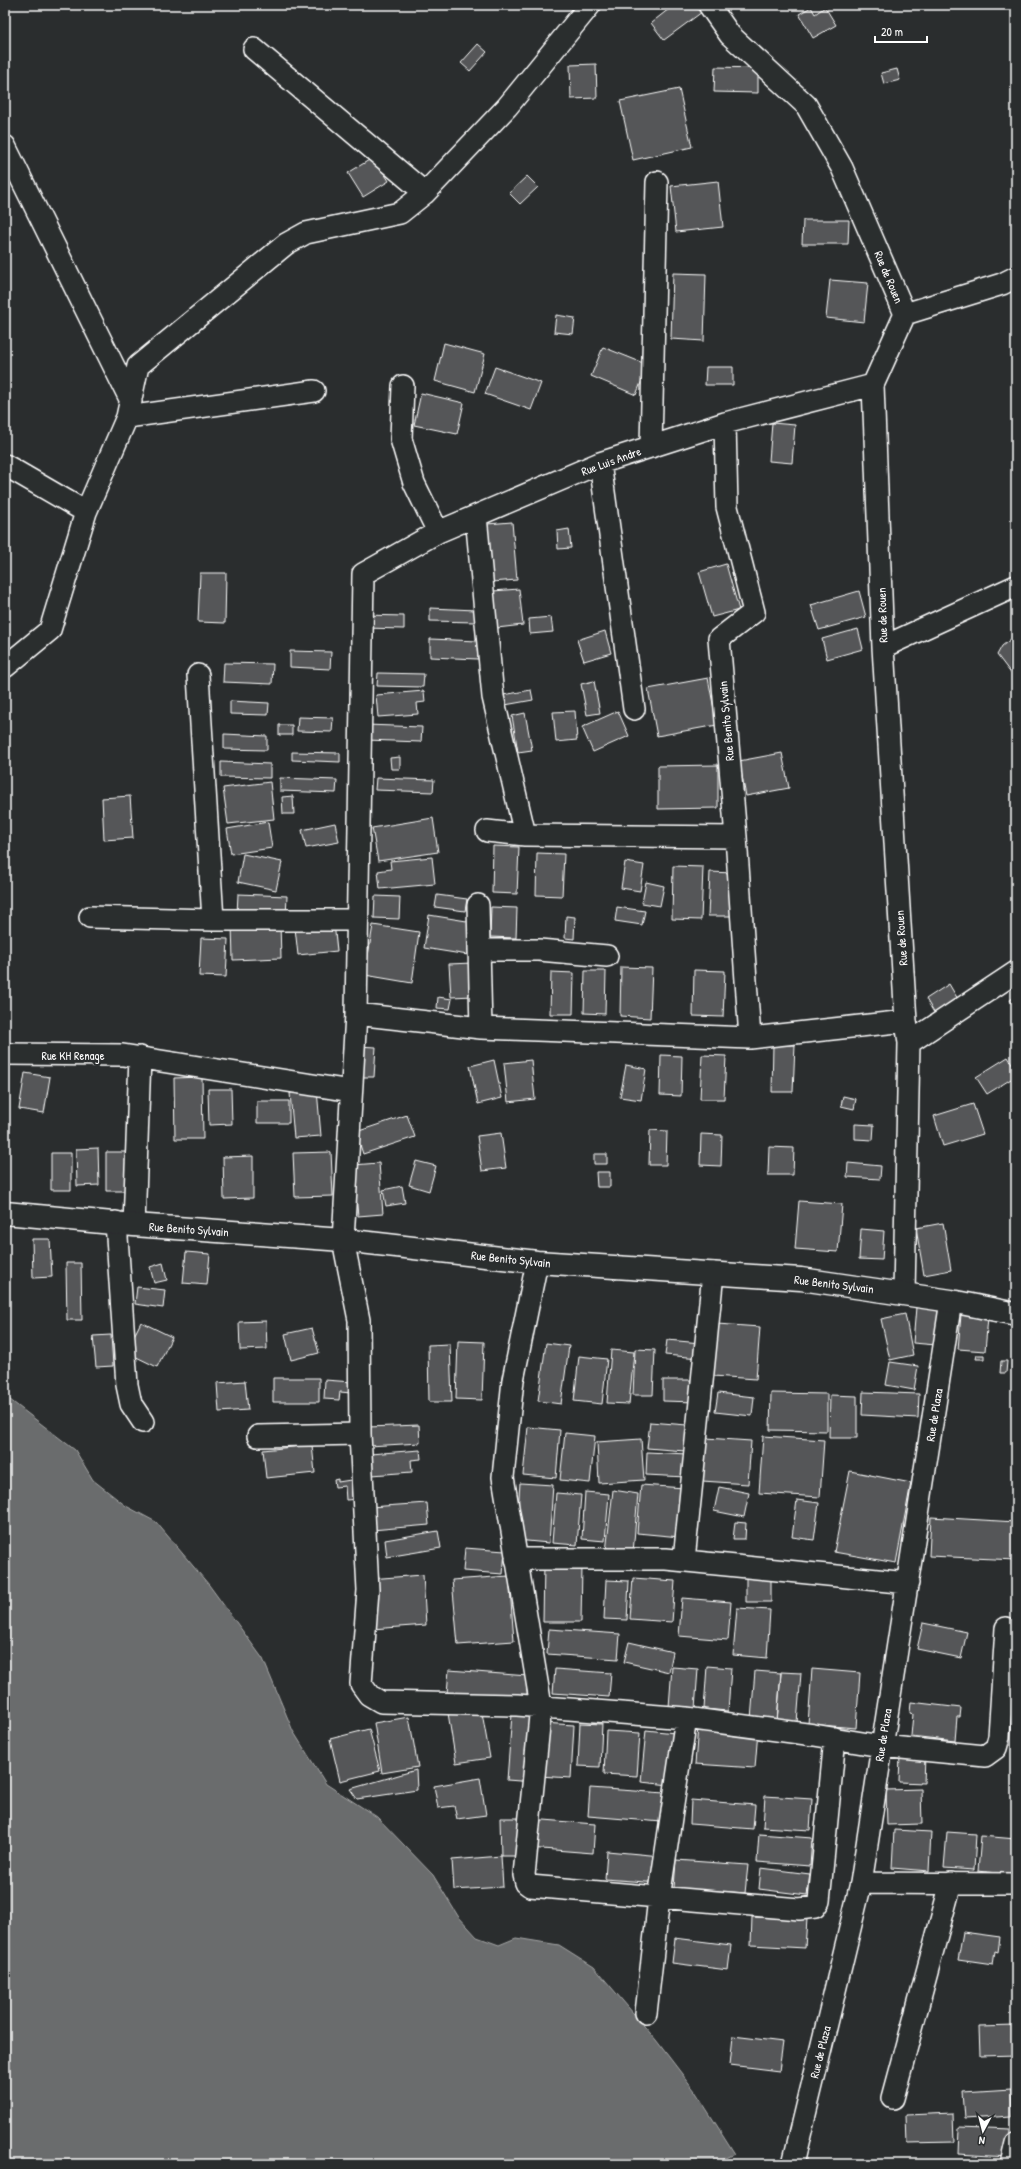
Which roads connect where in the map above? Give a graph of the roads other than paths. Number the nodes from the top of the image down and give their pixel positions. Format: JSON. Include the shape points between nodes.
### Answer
{"nodes":[{"id":1,"x":590,"y":5,"type":"edge"},
{"id":2,"x":709,"y":5,"type":"edge"},
{"id":3,"x":254,"y":49,"type":"dead end"},
{"id":4,"x":5,"y":146,"type":"edge"},
{"id":5,"x":657,"y":182,"type":"dead end"},
{"id":6,"x":426,"y":193,"type":"junction"},
{"id":7,"x":1016,"y":277,"type":"edge"},
{"id":8,"x":905,"y":314,"type":"junction"},
{"id":9,"x":873,"y":385,"type":"junction"},
{"id":10,"x":403,"y":386,"type":"dead end"},
{"id":11,"x":314,"y":391,"type":"dead end"},
{"id":12,"x":129,"y":409,"type":"junction"},
{"id":13,"x":725,"y":423,"type":"junction"},
{"id":14,"x":651,"y":447,"type":"junction"},
{"id":15,"x":600,"y":463,"type":"junction"},
{"id":16,"x":5,"y":465,"type":"edge"},
{"id":17,"x":86,"y":512,"type":"junction"},
{"id":18,"x":476,"y":516,"type":"junction"},
{"id":19,"x":438,"y":532,"type":"junction"},
{"id":20,"x":1016,"y":586,"type":"edge"},
{"id":21,"x":883,"y":647,"type":"junction"},
{"id":22,"x":5,"y":667,"type":"edge"},
{"id":23,"x":198,"y":675,"type":"dead end"},
{"id":24,"x":634,"y":709,"type":"dead end"},
{"id":25,"x":487,"y":831,"type":"dead end"},
{"id":26,"x":525,"y":835,"type":"junction"},
{"id":27,"x":736,"y":837,"type":"junction"},
{"id":28,"x":478,"y":905,"type":"dead end"},
{"id":29,"x":90,"y":917,"type":"dead end"},
{"id":30,"x":213,"y":920,"type":"junction"},
{"id":31,"x":357,"y":920,"type":"junction"},
{"id":32,"x":480,"y":950,"type":"junction"},
{"id":33,"x":606,"y":956,"type":"dead end"},
{"id":34,"x":1016,"y":972,"type":"edge"},
{"id":35,"x":356,"y":1014,"type":"junction"},
{"id":36,"x":906,"y":1022,"type":"junction"},
{"id":37,"x":481,"y":1028,"type":"junction"},
{"id":38,"x":750,"y":1038,"type":"junction"},
{"id":39,"x":909,"y":1043,"type":"junction"},
{"id":40,"x":5,"y":1052,"type":"edge"},
{"id":41,"x":140,"y":1057,"type":"junction"},
{"id":42,"x":351,"y":1091,"type":"junction"},
{"id":43,"x":5,"y":1213,"type":"edge"},
{"id":44,"x":125,"y":1224,"type":"junction"},
{"id":45,"x":343,"y":1240,"type":"junction"},
{"id":46,"x":537,"y":1262,"type":"junction"},
{"id":47,"x":713,"y":1273,"type":"junction"},
{"id":48,"x":904,"y":1293,"type":"junction"},
{"id":49,"x":951,"y":1301,"type":"junction"},
{"id":50,"x":1016,"y":1314,"type":"edge"},
{"id":51,"x":143,"y":1422,"type":"dead end"},
{"id":52,"x":360,"y":1434,"type":"junction"},
{"id":53,"x":258,"y":1436,"type":"dead end"},
{"id":54,"x":516,"y":1559,"type":"junction"},
{"id":55,"x":684,"y":1560,"type":"junction"},
{"id":56,"x":908,"y":1583,"type":"junction"},
{"id":57,"x":1006,"y":1628,"type":"dead end"},
{"id":58,"x":540,"y":1706,"type":"junction"},
{"id":59,"x":686,"y":1718,"type":"junction"},
{"id":60,"x":835,"y":1738,"type":"junction"},
{"id":61,"x":881,"y":1746,"type":"junction"},
{"id":62,"x":861,"y":1883,"type":"junction"},
{"id":63,"x":951,"y":1883,"type":"junction"},
{"id":64,"x":1016,"y":1884,"type":"edge"},
{"id":65,"x":659,"y":1898,"type":"junction"},
{"id":66,"x":646,"y":2013,"type":"dead end"},
{"id":67,"x":894,"y":2098,"type":"dead end"},
{"id":68,"x":1016,"y":2142,"type":"edge"},
{"id":69,"x":793,"y":2164,"type":"edge"},
{"id":70,"x":1011,"y":2164,"type":"edge"}],
"edges":[{"from":1,"to":6,"type":"street","via":[[508,107]]},
{"from":2,"to":8,"type":"street","name":"Rue de Rouen","via":[[730,35],[806,104],[842,168]]},
{"from":3,"to":6,"type":"street"},
{"from":4,"to":12,"type":"street"},
{"from":5,"to":14,"type":"street"},
{"from":6,"to":12,"type":"street","via":[[400,213],[306,233],[286,244],[138,366]]},
{"from":7,"to":8,"type":"street","via":[[1002,284]]},
{"from":8,"to":9,"type":"street","name":"Rue de Rouen"},
{"from":9,"to":13,"type":"street","name":"Rue Luis Andre"},
{"from":9,"to":21,"type":"street","name":"Rue de Rouen"},
{"from":10,"to":19,"type":"street","via":[[401,439],[414,483]]},
{"from":11,"to":12,"type":"street"},
{"from":12,"to":17,"type":"street"},
{"from":13,"to":14,"type":"street","name":"Rue Luis Andre"},
{"from":13,"to":27,"type":"street","name":"Rue Benito Sylvain","via":[[727,507],[754,612],[719,639]]},
{"from":14,"to":15,"type":"street","name":"Rue Luis Andre"},
{"from":15,"to":18,"type":"street","name":"Rue Luis Andre"},
{"from":15,"to":24,"type":"street"},
{"from":16,"to":17,"type":"street"},
{"from":17,"to":22,"type":"street","via":[[50,630]]},
{"from":18,"to":19,"type":"street","name":"Rue Luis Andre"},
{"from":18,"to":26,"type":"street","via":[[493,698]]},
{"from":19,"to":31,"type":"street","name":"Rue Luis Andre","via":[[363,574]]},
{"from":20,"to":21,"type":"street"},
{"from":21,"to":36,"type":"street","name":"Rue de Rouen"},
{"from":23,"to":30,"type":"street"},
{"from":25,"to":26,"type":"street"},
{"from":26,"to":27,"type":"street"},
{"from":27,"to":38,"type":"street","name":"Rue Benito Sylvain"},
{"from":28,"to":32,"type":"street"},
{"from":29,"to":30,"type":"street"},
{"from":30,"to":31,"type":"street"},
{"from":31,"to":35,"type":"street"},
{"from":32,"to":33,"type":"street","via":[[539,950]]},
{"from":32,"to":37,"type":"street"},
{"from":34,"to":39,"type":"street"},
{"from":35,"to":37,"type":"street"},
{"from":35,"to":42,"type":"street"},
{"from":36,"to":38,"type":"street"},
{"from":36,"to":39,"type":"street","name":"Rue de Rouen"},
{"from":37,"to":38,"type":"street"},
{"from":39,"to":48,"type":"street","name":"Rue de Rouen"},
{"from":40,"to":41,"type":"street","name":"Rue KH Renage"},
{"from":41,"to":42,"type":"street","name":"Rue KH Renage"},
{"from":41,"to":44,"type":"street"},
{"from":42,"to":45,"type":"street"},
{"from":43,"to":44,"type":"main road","name":"Rue Benito Sylvain"},
{"from":44,"to":45,"type":"main road","name":"Rue Benito Sylvain"},
{"from":44,"to":51,"type":"street","via":[[127,1385],[131,1404]]},
{"from":45,"to":46,"type":"main road","name":"Rue Benito Sylvain"},
{"from":45,"to":52,"type":"street","via":[[359,1320]]},
{"from":46,"to":47,"type":"main road","name":"Rue Benito Sylvain"},
{"from":46,"to":54,"type":"street","via":[[513,1380],[503,1477]]},
{"from":47,"to":48,"type":"main road","name":"Rue Benito Sylvain","via":[[801,1279]]},
{"from":47,"to":55,"type":"street"},
{"from":48,"to":49,"type":"main road","name":"Rue Benito Sylvain"},
{"from":49,"to":50,"type":"main road","name":"Rue Benito Sylvain"},
{"from":49,"to":56,"type":"street","name":"Rue de Plaza"},
{"from":52,"to":53,"type":"street"},
{"from":52,"to":58,"type":"street","via":[[368,1590],[361,1684],[368,1695],[381,1702]]},
{"from":54,"to":55,"type":"street"},
{"from":54,"to":58,"type":"street"},
{"from":55,"to":56,"type":"street"},
{"from":56,"to":61,"type":"street","name":"Rue de Plaza"},
{"from":57,"to":61,"type":"street","via":[[999,1737],[996,1748],[985,1756]]},
{"from":58,"to":59,"type":"street"},
{"from":58,"to":65,"type":"street","via":[[524,1875],[526,1884]]},
{"from":59,"to":60,"type":"street"},
{"from":59,"to":65,"type":"street"},
{"from":60,"to":61,"type":"street"},
{"from":60,"to":65,"type":"street","via":[[819,1901],[814,1907],[799,1909]]},
{"from":61,"to":62,"type":"street","name":"Rue de Plaza"},
{"from":62,"to":63,"type":"street"},
{"from":62,"to":69,"type":"street","name":"Rue de Plaza"},
{"from":63,"to":64,"type":"street"},
{"from":63,"to":67,"type":"street"},
{"from":65,"to":66,"type":"street"},
{"from":68,"to":70,"type":"street"}]}
